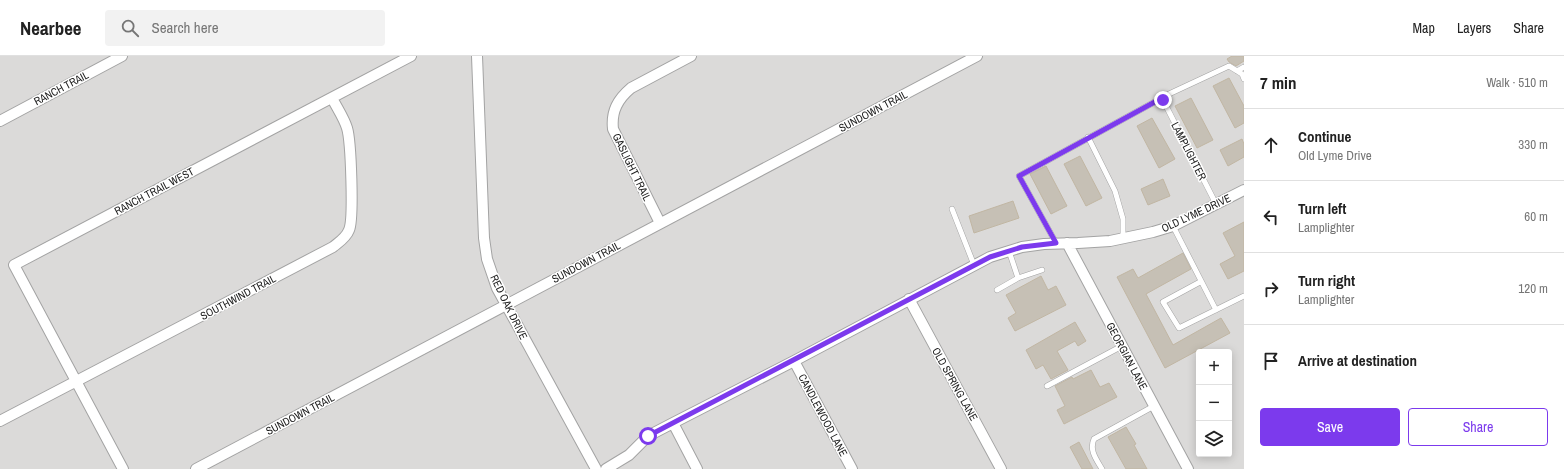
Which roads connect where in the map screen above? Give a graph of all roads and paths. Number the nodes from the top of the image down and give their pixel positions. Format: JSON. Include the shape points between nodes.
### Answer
{"nodes":[{"id":1,"x":122,"y":56,"type":"edge"},
{"id":2,"x":411,"y":56,"type":"edge"},
{"id":3,"x":477,"y":56,"type":"edge"},
{"id":4,"x":691,"y":56,"type":"edge"},
{"id":5,"x":977,"y":56,"type":"edge"},
{"id":6,"x":1244,"y":67,"type":"edge"},
{"id":7,"x":1237,"y":71,"type":"junction"},
{"id":8,"x":1244,"y":79,"type":"edge"},
{"id":9,"x":332,"y":98,"type":"junction"},
{"id":10,"x":1162,"y":98,"type":"junction"},
{"id":11,"x":0,"y":121,"type":"edge"},
{"id":12,"x":1088,"y":137,"type":"junction"},
{"id":13,"x":1244,"y":190,"type":"edge"},
{"id":14,"x":1216,"y":204,"type":"junction"},
{"id":15,"x":952,"y":209,"type":"dead end"},
{"id":16,"x":660,"y":223,"type":"junction"},
{"id":17,"x":1173,"y":226,"type":"junction"},
{"id":18,"x":1123,"y":239,"type":"junction"},
{"id":19,"x":1056,"y":243,"type":"junction"},
{"id":20,"x":1067,"y":243,"type":"junction"},
{"id":21,"x":1008,"y":250,"type":"junction"},
{"id":22,"x":974,"y":265,"type":"junction"},
{"id":23,"x":1042,"y":270,"type":"dead end"},
{"id":24,"x":1018,"y":278,"type":"junction"},
{"id":25,"x":1200,"y":282,"type":"junction"},
{"id":26,"x":996,"y":290,"type":"dead end"},
{"id":27,"x":1244,"y":296,"type":"edge"},
{"id":28,"x":909,"y":299,"type":"junction"},
{"id":29,"x":506,"y":305,"type":"junction"},
{"id":30,"x":1216,"y":310,"type":"junction"},
{"id":31,"x":1122,"y":346,"type":"junction"},
{"id":32,"x":794,"y":361,"type":"junction"},
{"id":33,"x":76,"y":382,"type":"junction"},
{"id":34,"x":1047,"y":386,"type":"dead end"},
{"id":35,"x":1154,"y":406,"type":"junction"},
{"id":36,"x":0,"y":421,"type":"edge"},
{"id":37,"x":673,"y":423,"type":"junction"},
{"id":38,"x":123,"y":469,"type":"edge"},
{"id":39,"x":196,"y":469,"type":"edge"},
{"id":40,"x":596,"y":469,"type":"edge"},
{"id":41,"x":606,"y":469,"type":"edge"},
{"id":42,"x":697,"y":469,"type":"edge"},
{"id":43,"x":852,"y":469,"type":"edge"},
{"id":44,"x":1002,"y":469,"type":"edge"},
{"id":45,"x":1102,"y":469,"type":"edge"},
{"id":46,"x":1188,"y":469,"type":"edge"}],
"edges":[{"from":1,"to":11,"type":"street","name":"RANCH TRAIL"},
{"from":2,"to":9,"type":"street","name":"RANCH TRAIL WEST"},
{"from":3,"to":29,"type":"street","name":"RED OAK DRIVE","via":[[484,238],[491,273]]},
{"from":4,"to":16,"type":"street","name":"GASLIGHT TRAIL","via":[[631,88],[613,111],[615,132]]},
{"from":5,"to":16,"type":"street","name":"SUNDOWN TRAIL"},
{"from":6,"to":7,"type":"lane"},
{"from":7,"to":8,"type":"lane"},
{"from":7,"to":10,"type":"lane","via":[[1229,66]]},
{"from":9,"to":33,"type":"street","name":"SOUTHWIND TRAIL","via":[[345,122],[349,139],[352,222],[347,235],[333,247]]},
{"from":9,"to":33,"type":"street","name":"RANCH TRAIL WEST","via":[[14,265]]},
{"from":10,"to":12,"type":"lane"},
{"from":10,"to":14,"type":"lane","name":"LAMPLIGHTER"},
{"from":12,"to":18,"type":"lane","via":[[1115,191],[1123,220]]},
{"from":12,"to":19,"type":"lane","via":[[1019,176]]},
{"from":13,"to":14,"type":"street","name":"OLD LYME DRIVE"},
{"from":14,"to":17,"type":"street","name":"OLD LYME DRIVE"},
{"from":15,"to":22,"type":"lane"},
{"from":16,"to":29,"type":"street","name":"SUNDOWN TRAIL"},
{"from":17,"to":18,"type":"street","name":"OLD LYME DRIVE"},
{"from":17,"to":25,"type":"lane"},
{"from":18,"to":20,"type":"street","name":"OLD LYME DRIVE"},
{"from":19,"to":20,"type":"street","name":"OLD LYME DRIVE"},
{"from":19,"to":21,"type":"street","name":"OLD LYME DRIVE"},
{"from":20,"to":31,"type":"street","name":"GEORGIAN LANE"},
{"from":21,"to":22,"type":"street","name":"OLD LYME DRIVE"},
{"from":21,"to":24,"type":"lane"},
{"from":22,"to":28,"type":"street","name":"OLD LYME DRIVE"},
{"from":23,"to":24,"type":"lane"},
{"from":24,"to":26,"type":"lane"},
{"from":25,"to":30,"type":"lane"},
{"from":25,"to":30,"type":"lane","via":[[1163,302],[1179,328]]},
{"from":27,"to":30,"type":"lane"},
{"from":28,"to":32,"type":"street","name":"OLD LYME DRIVE"},
{"from":28,"to":44,"type":"street","name":"OLD SPRING LANE"},
{"from":29,"to":39,"type":"street","name":"SUNDOWN TRAIL"},
{"from":29,"to":40,"type":"street","name":"RED OAK DRIVE"},
{"from":31,"to":34,"type":"lane"},
{"from":31,"to":35,"type":"street","name":"GEORGIAN LANE"},
{"from":32,"to":37,"type":"street","name":"OLD LYME DRIVE"},
{"from":32,"to":43,"type":"street","name":"CANDLEWOOD LANE"},
{"from":33,"to":36,"type":"street","name":"SOUTHWIND TRAIL"},
{"from":33,"to":38,"type":"street"},
{"from":35,"to":45,"type":"lane","via":[[1094,439],[1091,445]]},
{"from":35,"to":46,"type":"street","name":"GEORGIAN LANE"},
{"from":37,"to":41,"type":"street","name":"OLD LYME DRIVE","via":[[648,436],[629,455]]},
{"from":37,"to":42,"type":"street"}]}
